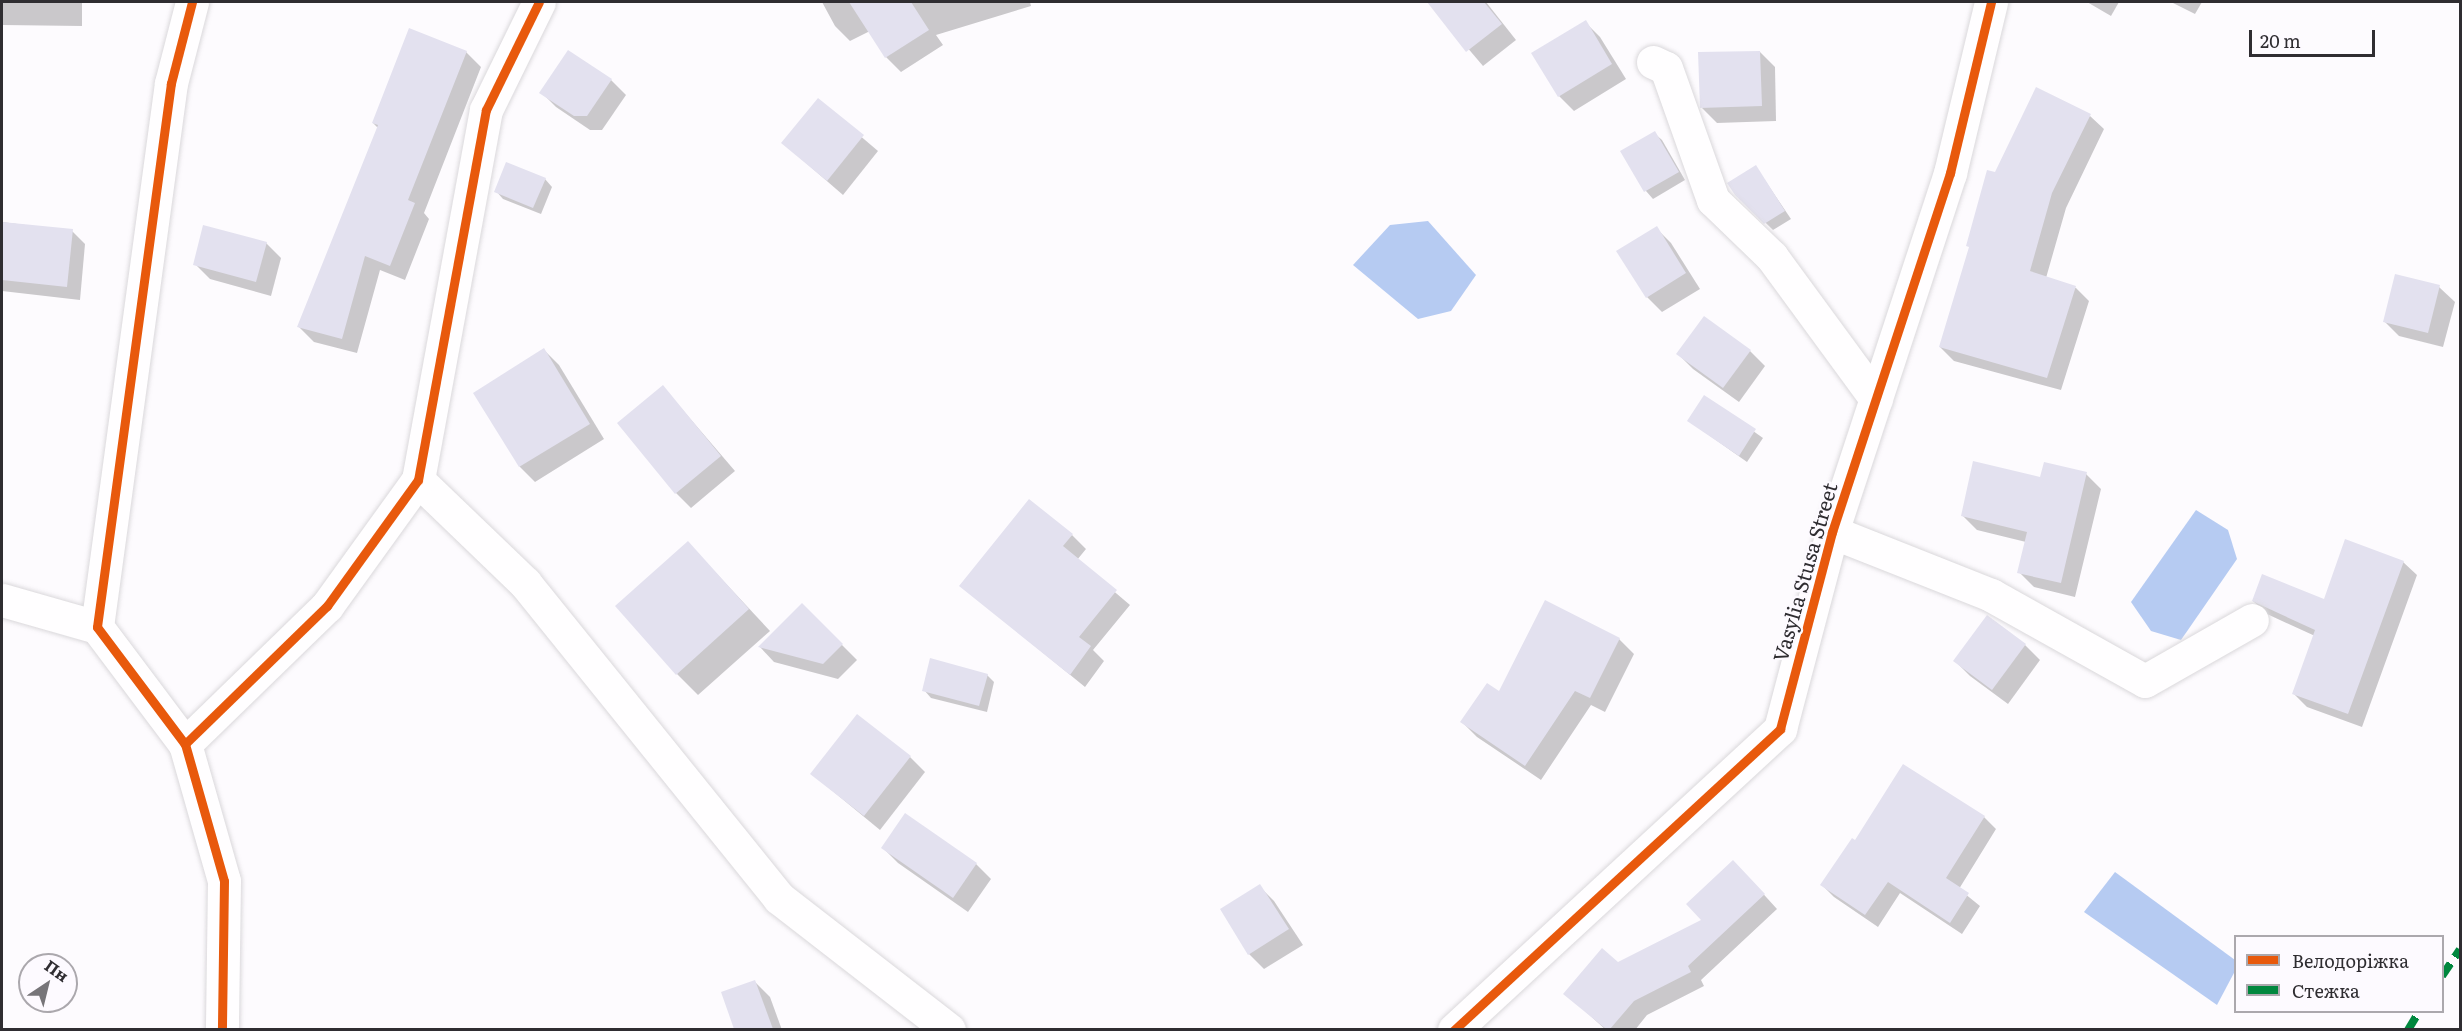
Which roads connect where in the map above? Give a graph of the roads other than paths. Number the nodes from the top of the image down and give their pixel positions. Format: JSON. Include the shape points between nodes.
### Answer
{"nodes":[{"id":1,"x":192,"y":2,"type":"edge"},
{"id":2,"x":539,"y":2,"type":"edge"},
{"id":3,"x":1991,"y":2,"type":"edge"},
{"id":4,"x":1653,"y":62,"type":"dead end"},
{"id":5,"x":1876,"y":399,"type":"junction"},
{"id":6,"x":418,"y":480,"type":"junction"},
{"id":7,"x":1832,"y":532,"type":"junction"},
{"id":8,"x":2,"y":600,"type":"edge"},
{"id":9,"x":2252,"y":620,"type":"dead end"},
{"id":10,"x":97,"y":627,"type":"junction"},
{"id":11,"x":185,"y":744,"type":"junction"},
{"id":12,"x":222,"y":1029,"type":"edge"},
{"id":13,"x":949,"y":1029,"type":"edge"},
{"id":14,"x":1454,"y":1029,"type":"edge"}],
"edges":[{"from":1,"to":10,"type":"street","via":[[171,83]]},
{"from":2,"to":6,"type":"street","via":[[486,110]]},
{"from":3,"to":5,"type":"street","name":"Vasylia Stusa Street","via":[[1950,173]]},
{"from":4,"to":5,"type":"street","via":[[1666,68],[1713,200],[1772,257]]},
{"from":5,"to":7,"type":"street","name":"Vasylia Stusa Street"},
{"from":6,"to":11,"type":"street","via":[[327,606]]},
{"from":6,"to":13,"type":"street","via":[[525,583],[779,898]]},
{"from":7,"to":9,"type":"street","via":[[1991,595],[2145,681]]},
{"from":7,"to":14,"type":"street","name":"Vasylia Stusa Street","via":[[1780,729]]},
{"from":8,"to":10,"type":"street"},
{"from":10,"to":11,"type":"street"},
{"from":11,"to":12,"type":"street","via":[[224,881]]}]}
